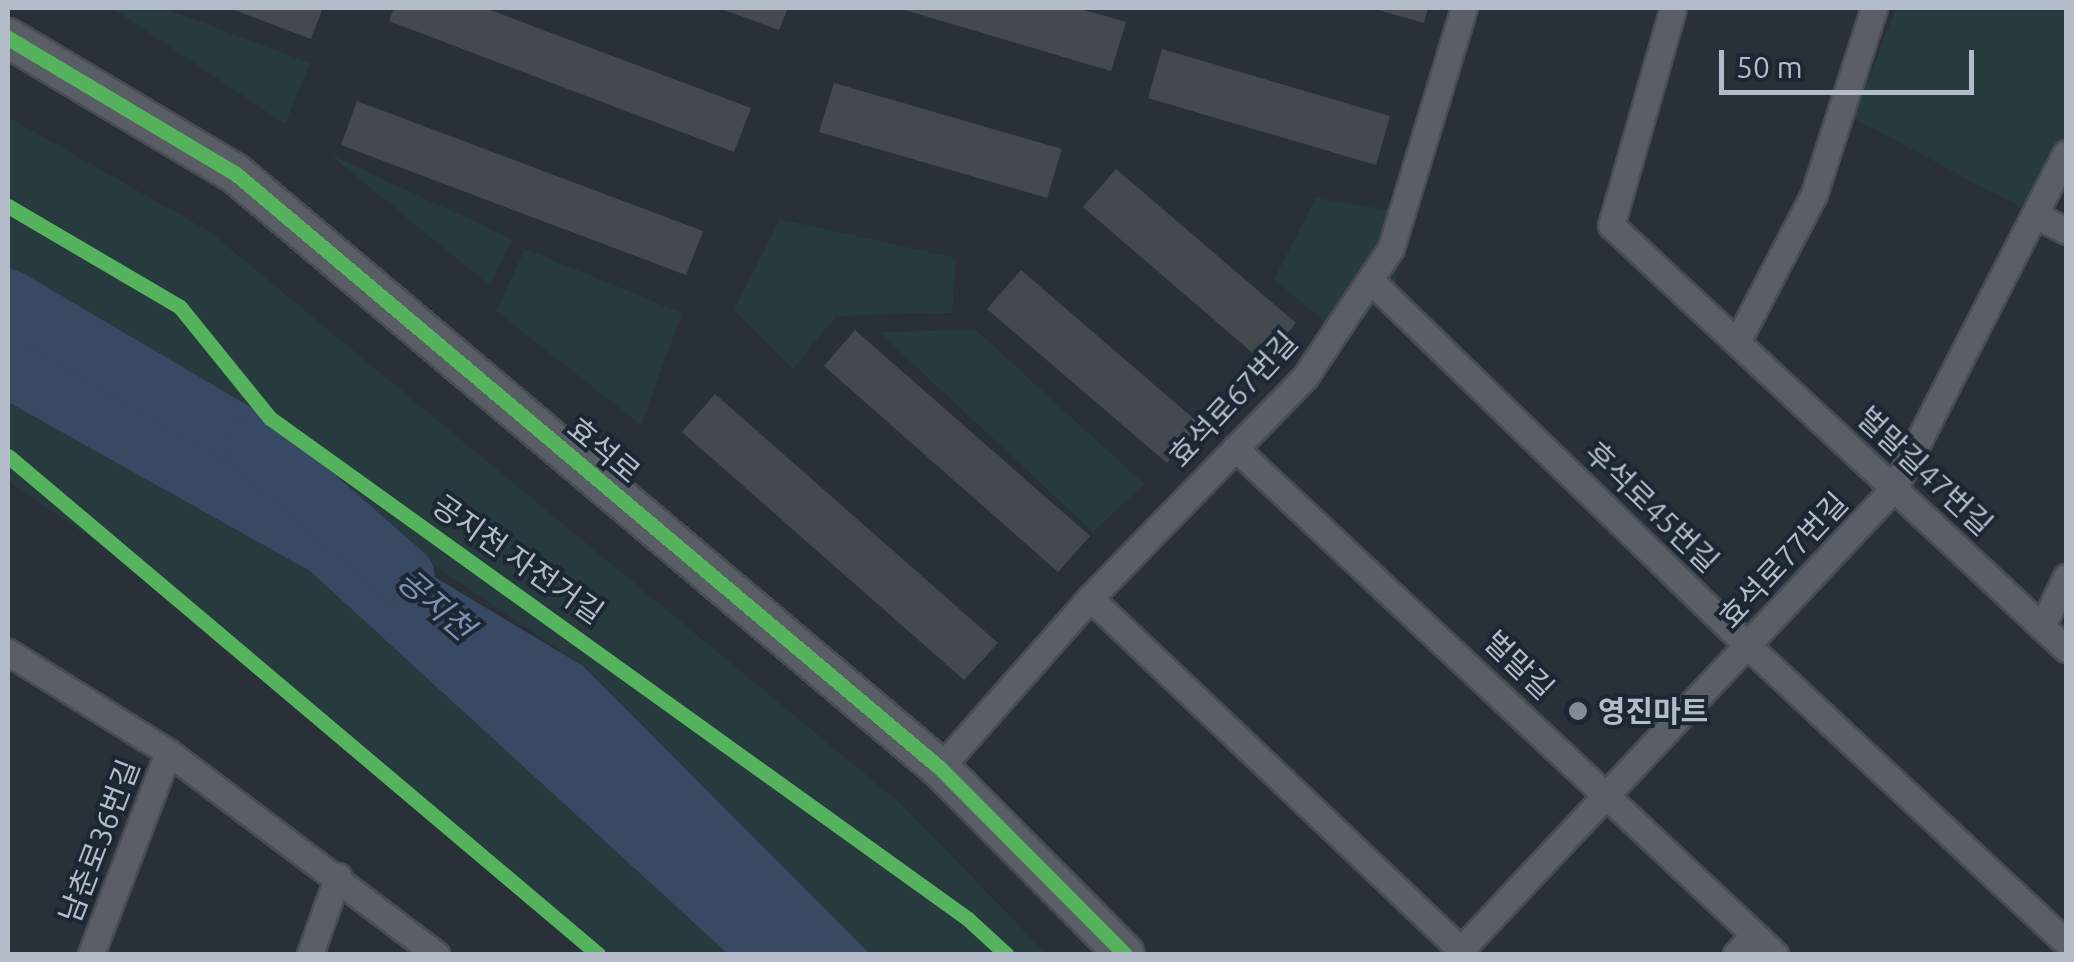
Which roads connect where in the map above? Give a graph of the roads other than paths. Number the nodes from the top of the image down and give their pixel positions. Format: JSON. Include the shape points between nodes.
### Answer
{"nodes":[{"id":1,"x":1464,"y":8,"type":"edge"},
{"id":2,"x":1672,"y":8,"type":"edge"},
{"id":3,"x":1874,"y":8,"type":"edge"},
{"id":4,"x":8,"y":38,"type":"edge"},
{"id":5,"x":2066,"y":153,"type":"edge"},
{"id":6,"x":2035,"y":215,"type":"junction"},
{"id":7,"x":2066,"y":231,"type":"edge"},
{"id":8,"x":1371,"y":281,"type":"junction"},
{"id":9,"x":1737,"y":342,"type":"junction"},
{"id":10,"x":1234,"y":448,"type":"junction"},
{"id":11,"x":1895,"y":487,"type":"junction"},
{"id":12,"x":2066,"y":577,"type":"edge"},
{"id":13,"x":1090,"y":598,"type":"junction"},
{"id":14,"x":2042,"y":626,"type":"junction"},
{"id":15,"x":1747,"y":646,"type":"junction"},
{"id":16,"x":2066,"y":649,"type":"edge"},
{"id":17,"x":10,"y":660,"type":"edge"},
{"id":18,"x":168,"y":752,"type":"junction"},
{"id":19,"x":940,"y":768,"type":"junction"},
{"id":20,"x":1610,"y":796,"type":"junction"},
{"id":21,"x":338,"y":876,"type":"junction"},
{"id":22,"x":1754,"y":936,"type":"junction"},
{"id":23,"x":2066,"y":942,"type":"edge"},
{"id":24,"x":1459,"y":952,"type":"edge"},
{"id":25,"x":91,"y":954,"type":"edge"},
{"id":26,"x":310,"y":954,"type":"edge"},
{"id":27,"x":436,"y":954,"type":"edge"},
{"id":28,"x":1125,"y":954,"type":"edge"},
{"id":29,"x":1736,"y":954,"type":"edge"},
{"id":30,"x":1775,"y":954,"type":"edge"}],
"edges":[{"from":1,"to":8,"type":"street","name":"효석로67번길","via":[[1391,248]]},
{"from":2,"to":9,"type":"street","name":"벌말길47번길","via":[[1611,225]]},
{"from":3,"to":9,"type":"street","via":[[1814,194]]},
{"from":4,"to":19,"type":"street","name":"효석로","via":[[236,174]]},
{"from":5,"to":6,"type":"street","name":"효석로77번길"},
{"from":6,"to":7,"type":"street"},
{"from":6,"to":11,"type":"street","name":"효석로77번길"},
{"from":8,"to":10,"type":"street","name":"효석로67번길","via":[[1305,377]]},
{"from":8,"to":15,"type":"street","name":"후석로45번길"},
{"from":9,"to":11,"type":"street","name":"벌말길47번길"},
{"from":10,"to":13,"type":"street","name":"효석로67번길"},
{"from":10,"to":20,"type":"street","name":"벌말길"},
{"from":11,"to":14,"type":"street","name":"벌말길47번길"},
{"from":11,"to":15,"type":"street","name":"효석로77번길"},
{"from":12,"to":14,"type":"street"},
{"from":13,"to":19,"type":"street","name":"효석로67번길"},
{"from":13,"to":24,"type":"street","name":"효석로77번길"},
{"from":14,"to":16,"type":"street","name":"벌말길47번길"},
{"from":15,"to":20,"type":"street","name":"효석로77번길"},
{"from":15,"to":23,"type":"street","name":"후석로45번길"},
{"from":17,"to":18,"type":"street","name":"남춘로36번길"},
{"from":18,"to":21,"type":"street","name":"남춘로36번길"},
{"from":18,"to":25,"type":"street","name":"남춘로36번길"},
{"from":19,"to":28,"type":"street","name":"효석로"},
{"from":20,"to":22,"type":"street","name":"벌말길"},
{"from":20,"to":24,"type":"street","name":"효석로77번길"},
{"from":21,"to":26,"type":"street"},
{"from":21,"to":27,"type":"street","name":"남춘로36번길"},
{"from":22,"to":29,"type":"street"},
{"from":22,"to":30,"type":"street","name":"벌말길"}]}
